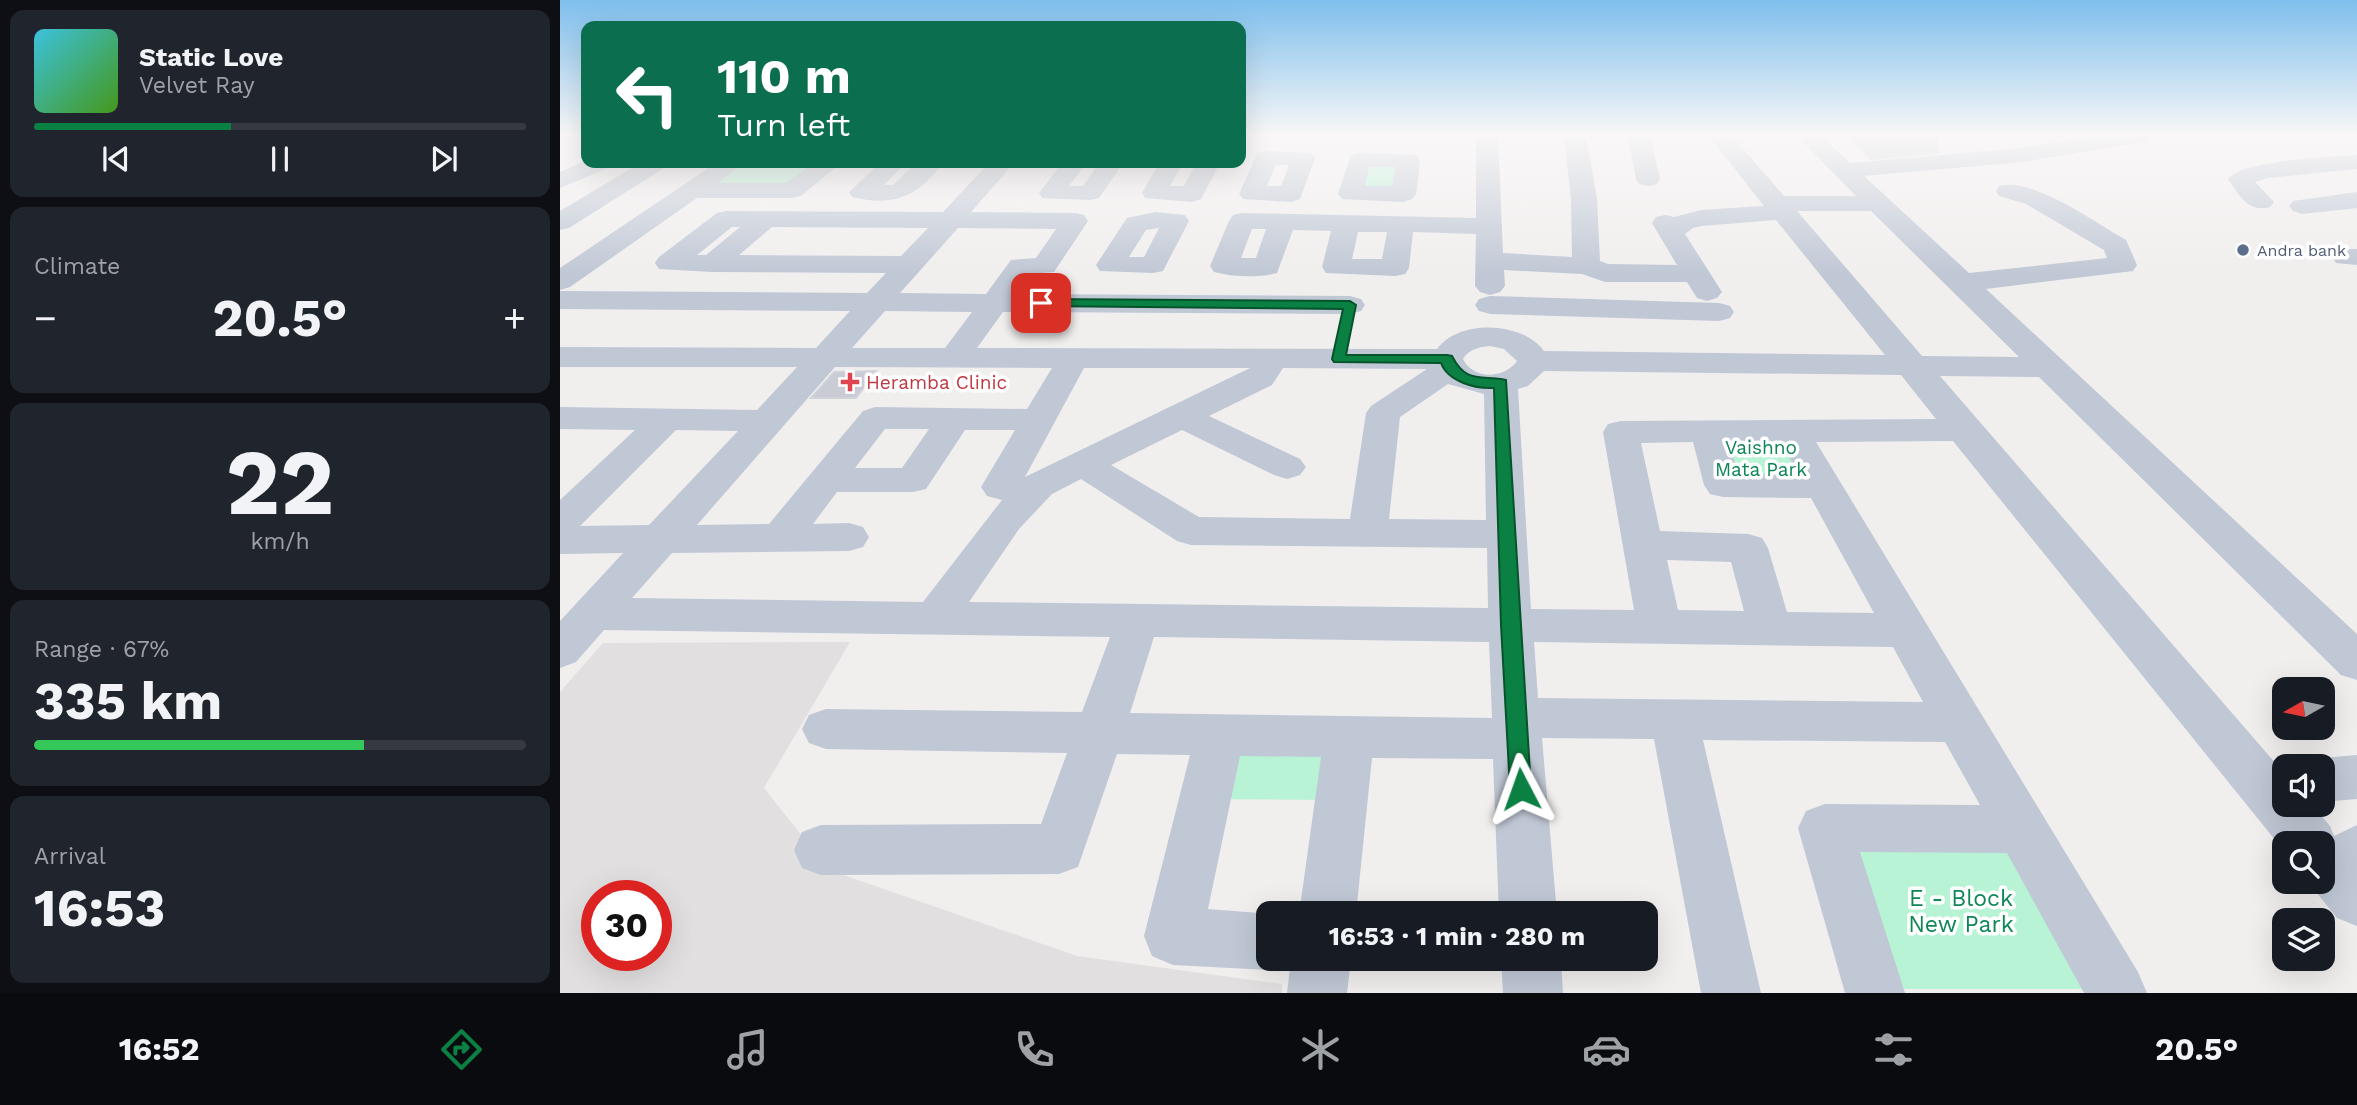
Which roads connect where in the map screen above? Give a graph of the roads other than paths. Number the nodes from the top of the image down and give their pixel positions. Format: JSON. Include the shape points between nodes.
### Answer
{"nodes":[{"id":1,"x":624,"y":182,"type":"edge"},
{"id":2,"x":703,"y":182,"type":"edge"},
{"id":3,"x":803,"y":182,"type":"edge"},
{"id":4,"x":872,"y":182,"type":"edge"},
{"id":5,"x":909,"y":182,"type":"edge"},
{"id":6,"x":984,"y":182,"type":"edge"},
{"id":7,"x":1059,"y":182,"type":"edge"},
{"id":8,"x":1097,"y":182,"type":"edge"},
{"id":9,"x":1160,"y":182,"type":"edge"},
{"id":10,"x":1198,"y":182,"type":"edge"},
{"id":11,"x":1295,"y":182,"type":"edge"},
{"id":12,"x":1354,"y":182,"type":"edge"},
{"id":13,"x":1405,"y":182,"type":"edge"},
{"id":14,"x":1488,"y":182,"type":"edge"},
{"id":15,"x":1582,"y":182,"type":"edge"},
{"id":16,"x":1759,"y":182,"type":"edge"},
{"id":17,"x":1855,"y":182,"type":"edge"},
{"id":18,"x":1996,"y":182,"type":"edge"},
{"id":19,"x":2021,"y":182,"type":"edge"},
{"id":20,"x":2243,"y":182,"type":"edge"},
{"id":21,"x":692,"y":190,"type":"junction"},
{"id":22,"x":784,"y":191,"type":"junction"},
{"id":23,"x":2008,"y":191,"type":"junction"},
{"id":24,"x":881,"y":192,"type":"junction"},
{"id":25,"x":1071,"y":193,"type":"junction"},
{"id":26,"x":1171,"y":193,"type":"junction"},
{"id":27,"x":1373,"y":194,"type":"junction"},
{"id":28,"x":2357,"y":200,"type":"edge"},
{"id":29,"x":2261,"y":202,"type":"dead end"},
{"id":30,"x":1878,"y":203,"type":"junction"},
{"id":31,"x":2330,"y":203,"type":"junction"},
{"id":32,"x":2302,"y":206,"type":"dead end"},
{"id":33,"x":1780,"y":208,"type":"junction"},
{"id":34,"x":757,"y":219,"type":"junction"},
{"id":35,"x":840,"y":219,"type":"junction"},
{"id":36,"x":950,"y":220,"type":"junction"},
{"id":37,"x":2357,"y":220,"type":"edge"},
{"id":38,"x":561,"y":221,"type":"edge"},
{"id":39,"x":646,"y":221,"type":"junction"},
{"id":40,"x":1105,"y":222,"type":"junction"},
{"id":41,"x":1272,"y":222,"type":"junction"},
{"id":42,"x":1356,"y":224,"type":"junction"},
{"id":43,"x":1401,"y":224,"type":"junction"},
{"id":44,"x":1489,"y":226,"type":"junction"},
{"id":45,"x":1489,"y":261,"type":"junction"},
{"id":46,"x":701,"y":264,"type":"junction"},
{"id":47,"x":792,"y":264,"type":"junction"},
{"id":48,"x":910,"y":265,"type":"junction"},
{"id":49,"x":1133,"y":265,"type":"junction"},
{"id":50,"x":1248,"y":266,"type":"junction"},
{"id":51,"x":1358,"y":267,"type":"junction"},
{"id":52,"x":1595,"y":270,"type":"junction"},
{"id":53,"x":1696,"y":274,"type":"junction"},
{"id":54,"x":560,"y":281,"type":"edge"},
{"id":55,"x":1961,"y":283,"type":"junction"},
{"id":56,"x":560,"y":300,"type":"edge"},
{"id":57,"x":646,"y":300,"type":"junction"},
{"id":58,"x":765,"y":301,"type":"junction"},
{"id":59,"x":876,"y":302,"type":"junction"},
{"id":60,"x":994,"y":303,"type":"junction"},
{"id":61,"x":1112,"y":303,"type":"junction"},
{"id":62,"x":1235,"y":304,"type":"junction"},
{"id":63,"x":1350,"y":305,"type":"junction"},
{"id":64,"x":1490,"y":305,"type":"junction"},
{"id":65,"x":1556,"y":307,"type":"junction"},
{"id":66,"x":1719,"y":312,"type":"junction"},
{"id":67,"x":1490,"y":337,"type":"junction"},
{"id":68,"x":569,"y":357,"type":"edge"},
{"id":69,"x":825,"y":358,"type":"junction"},
{"id":70,"x":953,"y":359,"type":"junction"},
{"id":71,"x":1077,"y":359,"type":"junction"},
{"id":72,"x":1215,"y":359,"type":"junction"},
{"id":73,"x":1273,"y":359,"type":"junction"},
{"id":74,"x":1339,"y":359,"type":"junction"},
{"id":75,"x":1448,"y":363,"type":"junction"},
{"id":76,"x":1750,"y":363,"type":"junction"},
{"id":77,"x":1911,"y":365,"type":"junction"},
{"id":78,"x":2048,"y":367,"type":"junction"},
{"id":79,"x":1517,"y":372,"type":"junction"},
{"id":80,"x":1181,"y":416,"type":"junction"},
{"id":81,"x":667,"y":419,"type":"junction"},
{"id":82,"x":954,"y":419,"type":"junction"},
{"id":83,"x":1038,"y":420,"type":"junction"},
{"id":84,"x":768,"y":421,"type":"junction"},
{"id":85,"x":568,"y":424,"type":"edge"},
{"id":86,"x":1966,"y":430,"type":"junction"},
{"id":87,"x":1708,"y":431,"type":"junction"},
{"id":88,"x":1792,"y":431,"type":"junction"},
{"id":89,"x":1083,"y":464,"type":"junction"},
{"id":90,"x":1287,"y":467,"type":"dead end"},
{"id":91,"x":826,"y":480,"type":"junction"},
{"id":92,"x":1824,"y":486,"type":"junction"},
{"id":93,"x":1034,"y":490,"type":"junction"},
{"id":94,"x":560,"y":522,"type":"edge"},
{"id":95,"x":1368,"y":532,"type":"junction"},
{"id":96,"x":1507,"y":534,"type":"junction"},
{"id":97,"x":782,"y":537,"type":"junction"},
{"id":98,"x":849,"y":537,"type":"dead end"},
{"id":99,"x":662,"y":538,"type":"junction"},
{"id":100,"x":560,"y":540,"type":"edge"},
{"id":101,"x":1643,"y":545,"type":"junction"},
{"id":102,"x":593,"y":614,"type":"junction"},
{"id":103,"x":935,"y":618,"type":"junction"},
{"id":104,"x":1138,"y":621,"type":"junction"},
{"id":105,"x":1510,"y":625,"type":"junction"},
{"id":106,"x":1658,"y":626,"type":"junction"},
{"id":107,"x":1770,"y":628,"type":"junction"},
{"id":108,"x":1907,"y":630,"type":"junction"},
{"id":109,"x":560,"y":650,"type":"edge"},
{"id":110,"x":2357,"y":662,"type":"edge"},
{"id":111,"x":1674,"y":719,"type":"junction"},
{"id":112,"x":1960,"y":722,"type":"junction"},
{"id":113,"x":826,"y":729,"type":"dead end"},
{"id":114,"x":1517,"y":729,"type":"junction"},
{"id":115,"x":1099,"y":733,"type":"junction"},
{"id":116,"x":1220,"y":735,"type":"junction"},
{"id":117,"x":1349,"y":737,"type":"junction"},
{"id":118,"x":2357,"y":777,"type":"edge"},
{"id":119,"x":2335,"y":779,"type":"edge"},
{"id":120,"x":2272,"y":783,"type":"edge"},
{"id":121,"x":2299,"y":817,"type":"edge"},
{"id":122,"x":2022,"y":829,"type":"junction"},
{"id":123,"x":821,"y":849,"type":"dead end"},
{"id":124,"x":2336,"y":864,"type":"edge"},
{"id":125,"x":1329,"y":901,"type":"edge"},
{"id":126,"x":1527,"y":901,"type":"edge"},
{"id":127,"x":1256,"y":940,"type":"edge"},
{"id":128,"x":1320,"y":971,"type":"edge"},
{"id":129,"x":1532,"y":971,"type":"edge"},
{"id":130,"x":1317,"y":993,"type":"edge"},
{"id":131,"x":1533,"y":993,"type":"edge"},
{"id":132,"x":1731,"y":993,"type":"edge"},
{"id":133,"x":1875,"y":993,"type":"edge"},
{"id":134,"x":2117,"y":993,"type":"edge"}],
"edges":[{"from":1,"to":38,"type":"street"},
{"from":2,"to":21,"type":"street"},
{"from":3,"to":22,"type":"street"},
{"from":4,"to":24,"type":"street","via":[[861,192]]},
{"from":5,"to":24,"type":"street","via":[[899,192]]},
{"from":6,"to":36,"type":"street"},
{"from":7,"to":25,"type":"street","via":[[1051,193]]},
{"from":8,"to":25,"type":"street","via":[[1090,193]]},
{"from":9,"to":26,"type":"street","via":[[1154,193]]},
{"from":10,"to":26,"type":"street","via":[[1192,194]]},
{"from":11,"to":41,"type":"street","via":[[1291,194],[1272,194]]},
{"from":12,"to":27,"type":"street","via":[[1351,194]]},
{"from":13,"to":27,"type":"street","via":[[1403,194]]},
{"from":14,"to":44,"type":"street"},
{"from":15,"to":52,"type":"street"},
{"from":16,"to":33,"type":"street"},
{"from":17,"to":30,"type":"street"},
{"from":18,"to":23,"type":"street"},
{"from":19,"to":23,"type":"street"},
{"from":20,"to":29,"type":"street"},
{"from":21,"to":22,"type":"street"},
{"from":21,"to":39,"type":"street"},
{"from":22,"to":34,"type":"street"},
{"from":23,"to":55,"type":"street","via":[[2035,199],[2116,246],[2123,265]]},
{"from":24,"to":35,"type":"street"},
{"from":25,"to":40,"type":"street"},
{"from":26,"to":40,"type":"street"},
{"from":27,"to":42,"type":"street"},
{"from":28,"to":31,"type":"street"},
{"from":30,"to":33,"type":"street"},
{"from":30,"to":55,"type":"street"},
{"from":31,"to":32,"type":"street"},
{"from":31,"to":37,"type":"street"},
{"from":33,"to":53,"type":"street","via":[[1701,218],[1668,228]]},
{"from":33,"to":77,"type":"street"},
{"from":34,"to":35,"type":"street"},
{"from":34,"to":46,"type":"street"},
{"from":34,"to":46,"type":"street","via":[[726,219],[669,263]]},
{"from":35,"to":36,"type":"street"},
{"from":35,"to":47,"type":"street"},
{"from":36,"to":40,"type":"street"},
{"from":36,"to":48,"type":"street"},
{"from":38,"to":39,"type":"street"},
{"from":39,"to":54,"type":"street"},
{"from":40,"to":49,"type":"street","via":[[1110,265]]},
{"from":40,"to":49,"type":"street","via":[[1176,221],[1153,265]]},
{"from":40,"to":60,"type":"street","via":[[1044,266],[1021,266]]},
{"from":41,"to":42,"type":"street"},
{"from":41,"to":50,"type":"street","via":[[1267,267]]},
{"from":41,"to":50,"type":"street","via":[[1242,222],[1224,266]]},
{"from":42,"to":43,"type":"street"},
{"from":42,"to":51,"type":"street","via":[[1336,267]]},
{"from":43,"to":44,"type":"street"},
{"from":43,"to":51,"type":"street","via":[[1395,268]]},
{"from":44,"to":45,"type":"street"},
{"from":45,"to":52,"type":"street"},
{"from":45,"to":64,"type":"street"},
{"from":46,"to":47,"type":"street"},
{"from":46,"to":57,"type":"street"},
{"from":47,"to":48,"type":"street"},
{"from":47,"to":58,"type":"street"},
{"from":48,"to":59,"type":"street"},
{"from":49,"to":61,"type":"street"},
{"from":50,"to":62,"type":"street"},
{"from":51,"to":63,"type":"street"},
{"from":52,"to":53,"type":"street"},
{"from":52,"to":65,"type":"street"},
{"from":53,"to":66,"type":"street"},
{"from":55,"to":78,"type":"street"},
{"from":56,"to":57,"type":"street"},
{"from":57,"to":58,"type":"street"},
{"from":57,"to":68,"type":"street"},
{"from":58,"to":59,"type":"street"},
{"from":59,"to":60,"type":"street"},
{"from":59,"to":69,"type":"street"},
{"from":60,"to":61,"type":"street"},
{"from":60,"to":70,"type":"street"},
{"from":61,"to":62,"type":"street"},
{"from":61,"to":71,"type":"street"},
{"from":62,"to":63,"type":"street"},
{"from":62,"to":72,"type":"street"},
{"from":63,"to":74,"type":"street"},
{"from":64,"to":65,"type":"street"},
{"from":64,"to":67,"type":"street"},
{"from":65,"to":66,"type":"street"},
{"from":66,"to":76,"type":"street"},
{"from":67,"to":75,"type":"street","via":[[1457,345]]},
{"from":67,"to":79,"type":"street","via":[[1524,347]]},
{"from":68,"to":69,"type":"street"},
{"from":69,"to":70,"type":"street"},
{"from":69,"to":84,"type":"street"},
{"from":70,"to":71,"type":"street"},
{"from":71,"to":72,"type":"street"},
{"from":71,"to":83,"type":"street"},
{"from":72,"to":73,"type":"street"},
{"from":73,"to":74,"type":"street"},
{"from":73,"to":80,"type":"street","via":[[1260,378]]},
{"from":74,"to":75,"type":"street"},
{"from":75,"to":79,"type":"street","via":[[1464,379],[1488,384]]},
{"from":75,"to":95,"type":"street","via":[[1383,413]]},
{"from":76,"to":77,"type":"street"},
{"from":76,"to":79,"type":"street"},
{"from":77,"to":78,"type":"street"},
{"from":77,"to":86,"type":"street"},
{"from":78,"to":110,"type":"street"},
{"from":79,"to":96,"type":"street"},
{"from":80,"to":89,"type":"street"},
{"from":80,"to":90,"type":"street"},
{"from":81,"to":84,"type":"street"},
{"from":81,"to":85,"type":"street"},
{"from":81,"to":94,"type":"street"},
{"from":82,"to":83,"type":"street"},
{"from":82,"to":91,"type":"street","via":[[875,418]]},
{"from":82,"to":91,"type":"street","via":[[913,481]]},
{"from":83,"to":93,"type":"street","via":[[1000,487]]},
{"from":84,"to":99,"type":"street"},
{"from":86,"to":88,"type":"street"},
{"from":86,"to":120,"type":"street"},
{"from":87,"to":88,"type":"street"},
{"from":87,"to":92,"type":"street","via":[[1723,485]]},
{"from":87,"to":101,"type":"street","via":[[1621,432]]},
{"from":88,"to":92,"type":"street"},
{"from":89,"to":93,"type":"street"},
{"from":89,"to":95,"type":"street","via":[[1191,531]]},
{"from":91,"to":97,"type":"street"},
{"from":92,"to":108,"type":"street"},
{"from":93,"to":103,"type":"street","via":[[1005,520]]},
{"from":95,"to":96,"type":"street"},
{"from":96,"to":105,"type":"street"},
{"from":97,"to":98,"type":"street"},
{"from":97,"to":99,"type":"street"},
{"from":99,"to":100,"type":"street"},
{"from":99,"to":102,"type":"street"},
{"from":101,"to":106,"type":"street"},
{"from":101,"to":107,"type":"street","via":[[1748,548]]},
{"from":102,"to":103,"type":"street"},
{"from":102,"to":109,"type":"street"},
{"from":103,"to":104,"type":"street"},
{"from":104,"to":105,"type":"street"},
{"from":104,"to":115,"type":"street"},
{"from":105,"to":106,"type":"street"},
{"from":105,"to":114,"type":"street"},
{"from":106,"to":107,"type":"street"},
{"from":107,"to":108,"type":"street"},
{"from":108,"to":112,"type":"street"},
{"from":111,"to":112,"type":"street"},
{"from":111,"to":114,"type":"street"},
{"from":111,"to":132,"type":"street"},
{"from":112,"to":122,"type":"street"},
{"from":113,"to":115,"type":"street"},
{"from":114,"to":117,"type":"street"},
{"from":114,"to":126,"type":"street"},
{"from":115,"to":116,"type":"street"},
{"from":115,"to":123,"type":"street","via":[[1059,849]]},
{"from":116,"to":117,"type":"street"},
{"from":116,"to":127,"type":"street","via":[[1173,936]]},
{"from":117,"to":125,"type":"street"},
{"from":118,"to":119,"type":"street"},
{"from":121,"to":124,"type":"street"},
{"from":122,"to":133,"type":"street","via":[[1825,828]]},
{"from":122,"to":134,"type":"street"},
{"from":128,"to":130,"type":"street"},
{"from":129,"to":131,"type":"street"}]}
